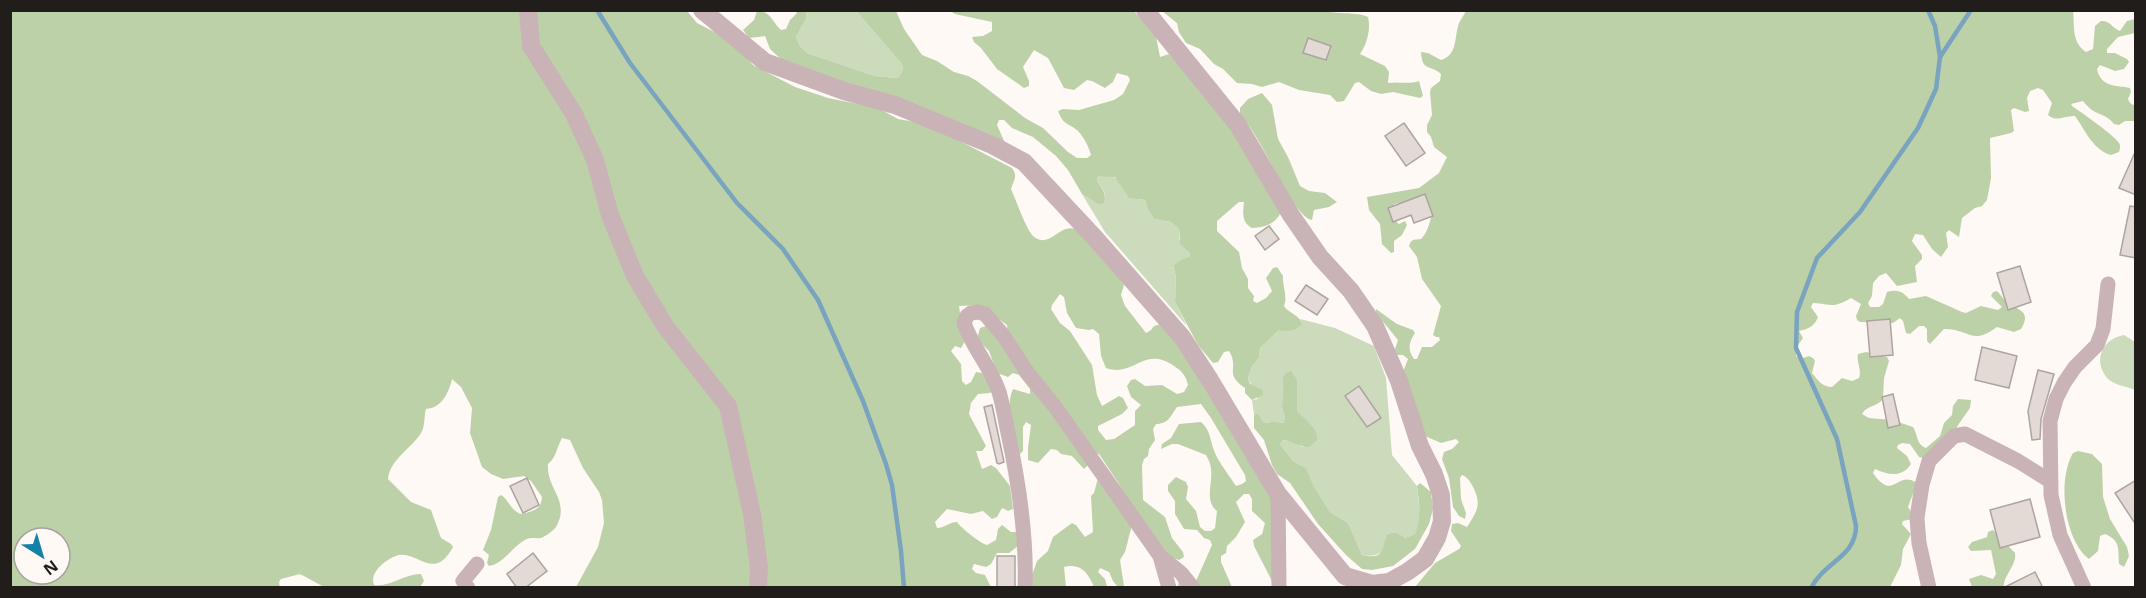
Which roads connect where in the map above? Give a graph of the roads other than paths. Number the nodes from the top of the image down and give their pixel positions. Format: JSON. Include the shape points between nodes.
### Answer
{"nodes":[{"id":1,"x":528,"y":10,"type":"edge"},
{"id":2,"x":702,"y":10,"type":"edge"},
{"id":3,"x":1145,"y":10,"type":"edge"},
{"id":4,"x":2108,"y":284,"type":"dead end"},
{"id":5,"x":2050,"y":481,"type":"junction"},
{"id":6,"x":1278,"y":494,"type":"junction"},
{"id":7,"x":1160,"y":556,"type":"junction"},
{"id":8,"x":477,"y":564,"type":"dead end"},
{"id":9,"x":468,"y":588,"type":"edge"},
{"id":10,"x":758,"y":588,"type":"edge"},
{"id":11,"x":1025,"y":588,"type":"edge"},
{"id":12,"x":1169,"y":588,"type":"edge"},
{"id":13,"x":1193,"y":588,"type":"edge"},
{"id":14,"x":1279,"y":588,"type":"edge"},
{"id":15,"x":1929,"y":588,"type":"edge"},
{"id":16,"x":2084,"y":588,"type":"edge"}],
"edges":[{"from":1,"to":10,"type":"street","via":[[531,46],[574,114],[595,160],[610,215],[634,276],[665,326],[728,406],[752,514]]},
{"from":2,"to":6,"type":"street","via":[[765,62],[895,105],[1024,162],[1182,337]]},
{"from":3,"to":6,"type":"street","via":[[1238,125],[1291,215],[1375,326],[1434,474],[1441,495],[1442,521],[1425,559],[1389,582],[1372,584],[1345,576]]},
{"from":4,"to":5,"type":"street","via":[[2097,345],[2075,367],[2056,399],[2050,421]]},
{"from":5,"to":15,"type":"street","via":[[1965,434],[1954,436],[1929,461],[1922,485],[1917,518]]},
{"from":5,"to":16,"type":"street","via":[[2061,535]]},
{"from":6,"to":14,"type":"street"},
{"from":7,"to":11,"type":"street","via":[[1003,334],[985,314],[971,313],[964,323],[999,392],[1017,471],[1026,553]]},
{"from":7,"to":12,"type":"street"},
{"from":7,"to":13,"type":"street"},
{"from":8,"to":9,"type":"street","via":[[463,581]]}]}
